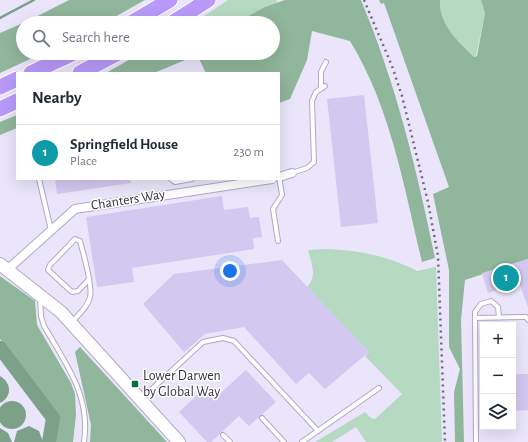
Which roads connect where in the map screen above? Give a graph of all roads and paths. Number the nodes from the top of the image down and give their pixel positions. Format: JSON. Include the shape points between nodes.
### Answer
{"nodes":[{"id":1,"x":170,"y":0,"type":"edge"},
{"id":2,"x":208,"y":0,"type":"edge"},
{"id":3,"x":143,"y":16,"type":"edge"},
{"id":4,"x":183,"y":16,"type":"edge"},
{"id":5,"x":59,"y":60,"type":"edge"},
{"id":6,"x":105,"y":60,"type":"edge"},
{"id":7,"x":326,"y":62,"type":"dead end"},
{"id":8,"x":33,"y":72,"type":"edge"},
{"id":9,"x":82,"y":72,"type":"edge"},
{"id":10,"x":16,"y":79,"type":"edge"},
{"id":11,"x":325,"y":86,"type":"dead end"},
{"id":12,"x":0,"y":87,"type":"edge"},
{"id":13,"x":321,"y":88,"type":"junction"},
{"id":14,"x":16,"y":101,"type":"edge"},
{"id":15,"x":0,"y":109,"type":"edge"},
{"id":16,"x":292,"y":173,"type":"joint"},
{"id":17,"x":280,"y":176,"type":"edge"},
{"id":18,"x":39,"y":180,"type":"edge"},
{"id":19,"x":172,"y":180,"type":"edge"},
{"id":20,"x":186,"y":180,"type":"edge"},
{"id":21,"x":265,"y":180,"type":"edge"},
{"id":22,"x":280,"y":180,"type":"edge"},
{"id":23,"x":51,"y":230,"type":"junction"},
{"id":24,"x":278,"y":241,"type":"dead end"},
{"id":25,"x":4,"y":267,"type":"edge"},
{"id":26,"x":88,"y":280,"type":"junction"},
{"id":27,"x":40,"y":295,"type":"junction"},
{"id":28,"x":499,"y":317,"type":"junction"},
{"id":29,"x":475,"y":318,"type":"junction"},
{"id":30,"x":528,"y":320,"type":"edge"},
{"id":31,"x":71,"y":322,"type":"junction"},
{"id":32,"x":379,"y":388,"type":"dead end"},
{"id":33,"x":141,"y":400,"type":"junction"},
{"id":34,"x":262,"y":418,"type":"dead end"},
{"id":35,"x":318,"y":431,"type":"junction"},
{"id":36,"x":223,"y":435,"type":"dead end"},
{"id":37,"x":84,"y":442,"type":"edge"},
{"id":38,"x":179,"y":442,"type":"edge"},
{"id":39,"x":230,"y":442,"type":"edge"},
{"id":40,"x":284,"y":442,"type":"edge"},
{"id":41,"x":302,"y":442,"type":"edge"},
{"id":42,"x":476,"y":442,"type":"edge"}],
"edges":[{"from":1,"to":3,"type":"highway"},
{"from":2,"to":4,"type":"highway"},
{"from":5,"to":8,"type":"highway"},
{"from":6,"to":9,"type":"highway"},
{"from":7,"to":13,"type":"lane","via":[[321,72]]},
{"from":10,"to":12,"type":"highway"},
{"from":11,"to":13,"type":"lane"},
{"from":13,"to":16,"type":"lane","via":[[312,101],[314,162],[307,168]]},
{"from":14,"to":15,"type":"highway"},
{"from":16,"to":17,"type":"street"},
{"from":18,"to":23,"type":"lane"},
{"from":19,"to":20,"type":"lane"},
{"from":21,"to":23,"type":"street","name":"Chanters Way","via":[[74,208]]},
{"from":22,"to":24,"type":"lane","via":[[282,195],[273,209]]},
{"from":23,"to":25,"type":"street","name":"Chanters Way"},
{"from":25,"to":27,"type":"street"},
{"from":26,"to":26,"type":"lane","via":[[78,291],[72,292],[48,270],[75,239],[80,241]]},
{"from":26,"to":31,"type":"lane","via":[[90,297],[84,309]]},
{"from":27,"to":31,"type":"street"},
{"from":27,"to":37,"type":"lane","via":[[44,326],[78,385],[86,426]]},
{"from":28,"to":29,"type":"lane"},
{"from":28,"to":29,"type":"lane","via":[[498,306],[488,301],[477,309]]},
{"from":28,"to":30,"type":"lane","via":[[526,317]]},
{"from":29,"to":42,"type":"lane"},
{"from":31,"to":33,"type":"street"},
{"from":32,"to":35,"type":"lane"},
{"from":33,"to":35,"type":"lane","via":[[203,342],[222,338],[234,341]]},
{"from":33,"to":38,"type":"street"},
{"from":34,"to":40,"type":"lane"},
{"from":35,"to":41,"type":"lane"},
{"from":36,"to":39,"type":"lane"}]}
